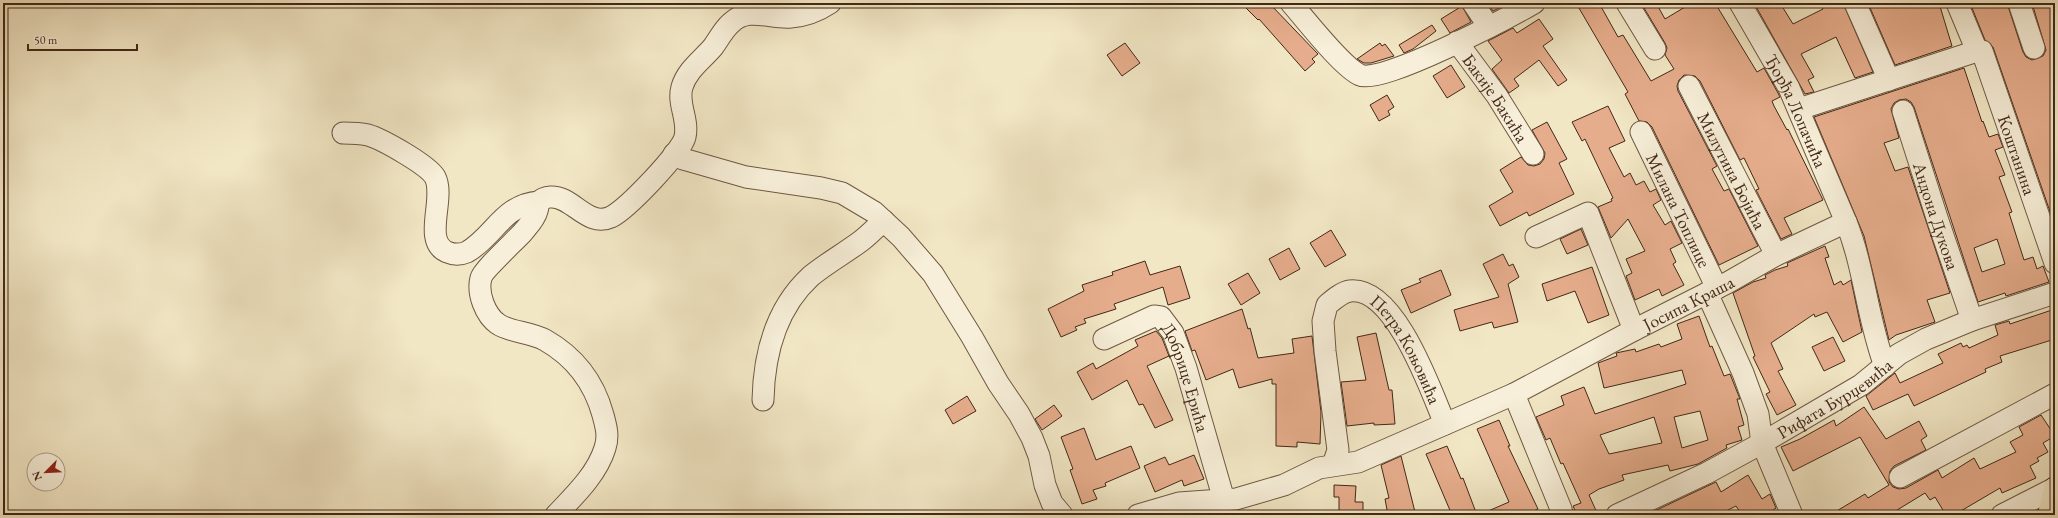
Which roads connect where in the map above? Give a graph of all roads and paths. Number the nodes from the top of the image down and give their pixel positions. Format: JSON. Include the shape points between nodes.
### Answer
{"nodes":[{"id":1,"x":830,"y":3,"type":"edge"},
{"id":2,"x":1291,"y":3,"type":"edge"},
{"id":3,"x":1473,"y":3,"type":"edge"},
{"id":4,"x":1534,"y":3,"type":"edge"},
{"id":5,"x":1628,"y":3,"type":"edge"},
{"id":6,"x":1740,"y":3,"type":"edge"},
{"id":7,"x":1855,"y":3,"type":"edge"},
{"id":8,"x":1957,"y":3,"type":"edge"},
{"id":9,"x":2020,"y":3,"type":"edge"},
{"id":10,"x":1489,"y":27,"type":"junction"},
{"id":11,"x":1457,"y":42,"type":"junction"},
{"id":12,"x":2034,"y":48,"type":"dead end"},
{"id":13,"x":1655,"y":49,"type":"dead end"},
{"id":14,"x":1977,"y":51,"type":"junction"},
{"id":15,"x":1889,"y":80,"type":"junction"},
{"id":16,"x":1689,"y":86,"type":"dead end"},
{"id":17,"x":1799,"y":110,"type":"junction"},
{"id":18,"x":1903,"y":111,"type":"dead end"},
{"id":19,"x":1641,"y":132,"type":"dead end"},
{"id":20,"x":343,"y":133,"type":"dead end"},
{"id":21,"x":674,"y":154,"type":"junction"},
{"id":22,"x":1534,"y":154,"type":"dead end"},
{"id":23,"x":539,"y":202,"type":"junction"},
{"id":24,"x":884,"y":221,"type":"junction"},
{"id":25,"x":1846,"y":222,"type":"junction"},
{"id":26,"x":1536,"y":238,"type":"dead end"},
{"id":27,"x":1776,"y":255,"type":"junction"},
{"id":28,"x":2055,"y":263,"type":"edge"},
{"id":29,"x":1712,"y":291,"type":"junction"},
{"id":30,"x":2055,"y":293,"type":"edge"},
{"id":31,"x":1972,"y":320,"type":"junction"},
{"id":32,"x":1634,"y":330,"type":"junction"},
{"id":33,"x":1104,"y":339,"type":"dead end"},
{"id":34,"x":1885,"y":366,"type":"junction"},
{"id":35,"x":1514,"y":394,"type":"junction"},
{"id":36,"x":2055,"y":394,"type":"edge"},
{"id":37,"x":763,"y":400,"type":"dead end"},
{"id":38,"x":1445,"y":424,"type":"junction"},
{"id":39,"x":1762,"y":443,"type":"junction"},
{"id":40,"x":1333,"y":465,"type":"junction"},
{"id":41,"x":1900,"y":477,"type":"dead end"},
{"id":42,"x":2055,"y":488,"type":"edge"},
{"id":43,"x":1224,"y":500,"type":"junction"},
{"id":44,"x":556,"y":515,"type":"edge"},
{"id":45,"x":1062,"y":515,"type":"edge"},
{"id":46,"x":1138,"y":515,"type":"edge"},
{"id":47,"x":1562,"y":515,"type":"edge"},
{"id":48,"x":1617,"y":515,"type":"edge"},
{"id":49,"x":1792,"y":515,"type":"edge"},
{"id":50,"x":2002,"y":515,"type":"edge"},
{"id":51,"x":2049,"y":515,"type":"edge"}],
"edges":[{"from":1,"to":21,"type":"street","via":[[802,15],[780,17],[748,14],[730,24],[685,79],[680,100],[686,120],[685,136]]},
{"from":2,"to":11,"type":"street","name":"Бакије Бакића","via":[[1348,68],[1361,76],[1371,77],[1388,72]]},
{"from":3,"to":10,"type":"street"},
{"from":4,"to":10,"type":"street","name":"Бакије Бакића"},
{"from":5,"to":13,"type":"street"},
{"from":6,"to":17,"type":"street","name":"Ђорђа Лопачића","via":[[1786,82]]},
{"from":7,"to":15,"type":"street"},
{"from":8,"to":14,"type":"street","name":"Коштанина"},
{"from":9,"to":12,"type":"street"},
{"from":10,"to":11,"type":"street","name":"Бакије Бакића"},
{"from":11,"to":22,"type":"street","name":"Бакије Бакића","via":[[1497,96]]},
{"from":14,"to":15,"type":"street"},
{"from":14,"to":28,"type":"street","name":"Коштанина","via":[[1983,53]]},
{"from":15,"to":17,"type":"street"},
{"from":16,"to":27,"type":"street","name":"Милутина Бојића"},
{"from":17,"to":25,"type":"street","name":"Ђорђа Лопачића"},
{"from":18,"to":31,"type":"street","name":"Андона Дукова"},
{"from":19,"to":29,"type":"street","name":"Милана Топлице"},
{"from":20,"to":23,"type":"street","via":[[369,136],[392,146],[428,170],[434,177],[439,194],[435,233],[438,243],[448,253],[467,252],[510,212],[526,204]]},
{"from":21,"to":23,"type":"street","via":[[643,189],[612,216],[604,219],[593,218],[555,197]]},
{"from":21,"to":24,"type":"street","via":[[683,159],[746,177],[842,193],[863,204]]},
{"from":23,"to":44,"type":"street","via":[[535,217],[481,276],[480,291],[483,304],[493,320],[503,327],[536,335],[564,353],[583,372],[600,402],[607,426],[605,450],[590,478]]},
{"from":24,"to":37,"type":"street","via":[[811,277],[787,306],[768,355]]},
{"from":24,"to":45,"type":"street","via":[[917,254],[972,336],[1032,438],[1052,503]]},
{"from":25,"to":27,"type":"street","name":"Јосипа Краша"},
{"from":25,"to":34,"type":"street","via":[[1862,272],[1873,332]]},
{"from":26,"to":32,"type":"street","via":[[1588,213]]},
{"from":27,"to":29,"type":"street","name":"Јосипа Краша"},
{"from":29,"to":32,"type":"street","name":"Јосипа Краша"},
{"from":29,"to":39,"type":"street","name":"Милана Топлице","via":[[1758,414]]},
{"from":30,"to":31,"type":"street","name":"Рифата Бурџевића"},
{"from":31,"to":34,"type":"street","name":"Рифата Бурџевића","via":[[1911,346]]},
{"from":32,"to":35,"type":"street","name":"Јосипа Краша"},
{"from":33,"to":43,"type":"street","name":"Добрице Ерића","via":[[1154,316],[1161,317],[1168,324],[1186,368]]},
{"from":34,"to":39,"type":"street","name":"Рифата Бурџевића","via":[[1861,385]]},
{"from":35,"to":38,"type":"street","name":"Петра Коњовића"},
{"from":35,"to":47,"type":"street","via":[[1559,502]]},
{"from":36,"to":41,"type":"street"},
{"from":38,"to":40,"type":"street","name":"Петра Коњовића","via":[[1358,462]]},
{"from":38,"to":40,"type":"street","name":"Петра Коњовића","via":[[1425,376],[1393,315],[1378,300],[1365,293],[1350,291],[1327,305],[1323,320],[1338,450]]},
{"from":39,"to":48,"type":"street","name":"Рифата Бурџевића","via":[[1717,468]]},
{"from":39,"to":49,"type":"street","name":"Милана Топлице"},
{"from":40,"to":43,"type":"street","name":"Петра Коњовића","via":[[1311,471],[1269,491]]},
{"from":42,"to":50,"type":"street"},
{"from":42,"to":51,"type":"main road"},
{"from":43,"to":46,"type":"street","name":"Петра Коњовића","via":[[1179,503]]}]}
